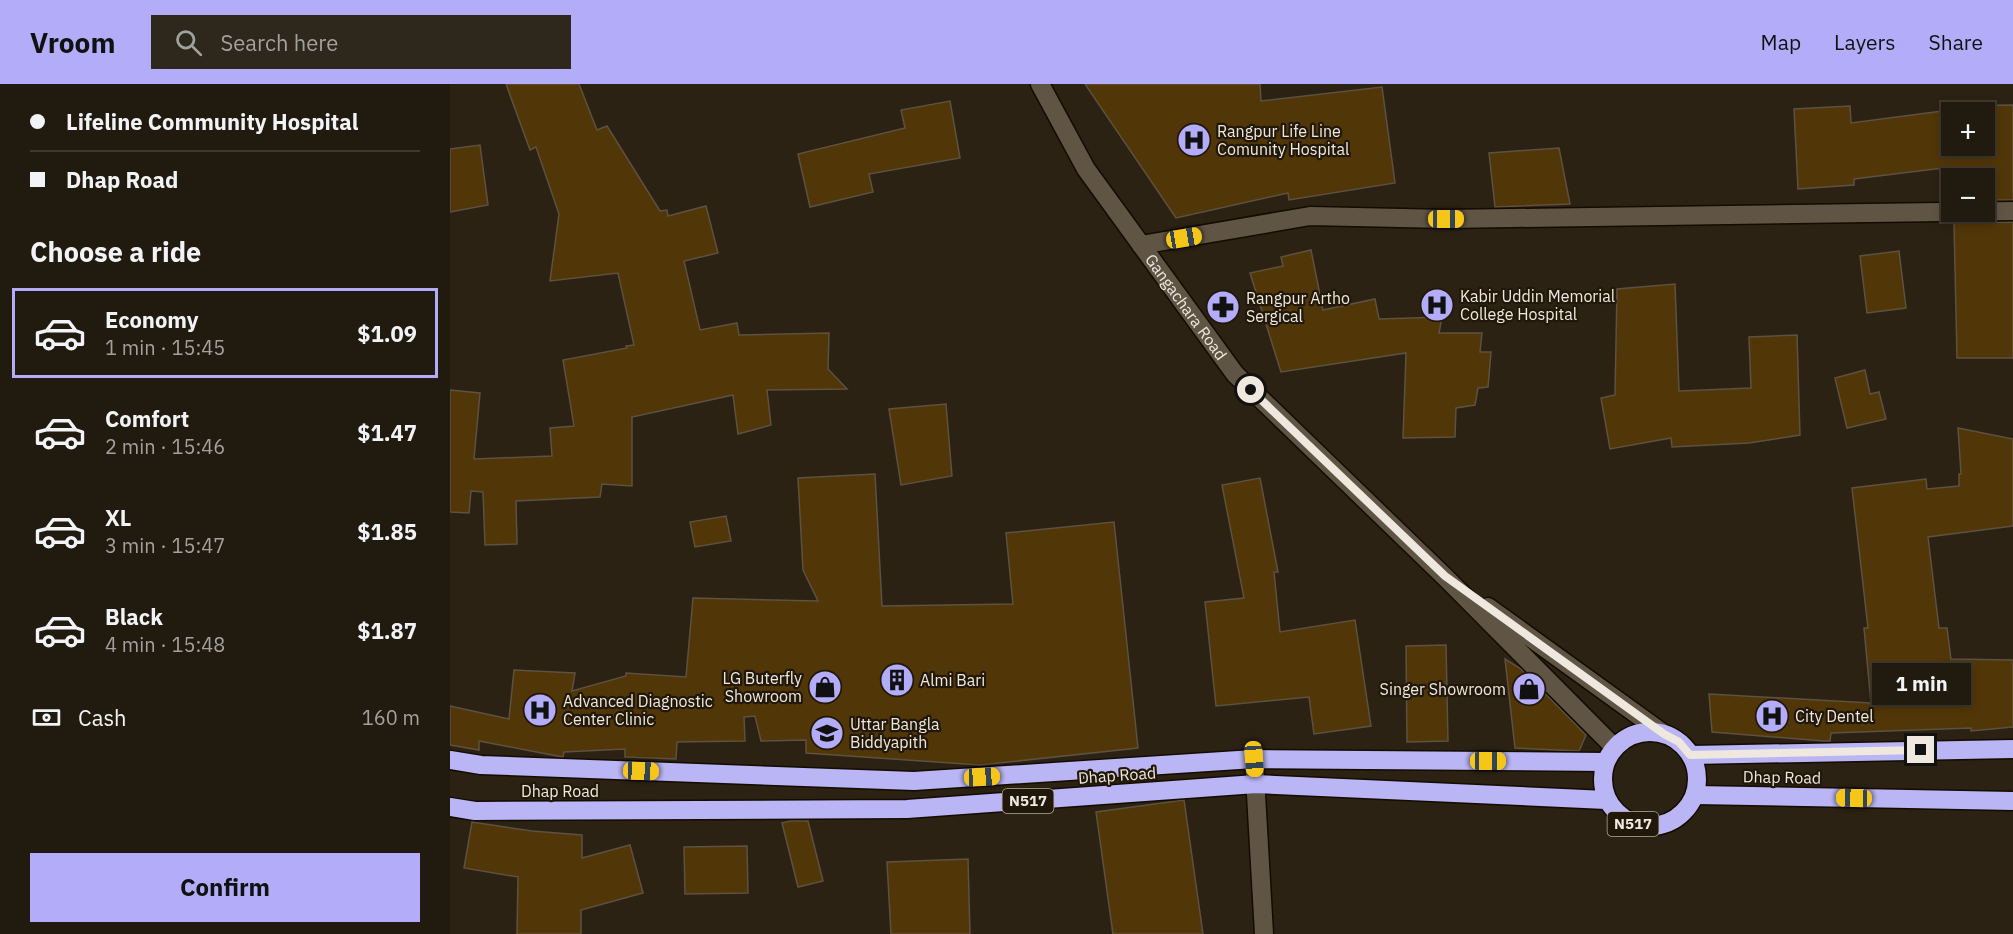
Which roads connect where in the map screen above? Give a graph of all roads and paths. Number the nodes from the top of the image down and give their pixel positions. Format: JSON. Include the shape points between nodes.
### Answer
{"nodes":[{"id":1,"x":1040,"y":84,"type":"edge"},
{"id":2,"x":2013,"y":211,"type":"edge"},
{"id":3,"x":1142,"y":245,"type":"junction"},
{"id":4,"x":1445,"y":576,"type":"junction"},
{"id":5,"x":1664,"y":734,"type":"junction"},
{"id":6,"x":2013,"y":749,"type":"edge"},
{"id":7,"x":1610,"y":754,"type":"junction"},
{"id":8,"x":1690,"y":755,"type":"junction"},
{"id":9,"x":1254,"y":759,"type":"junction"},
{"id":10,"x":450,"y":760,"type":"edge"},
{"id":11,"x":1256,"y":784,"type":"junction"},
{"id":12,"x":1695,"y":795,"type":"junction"},
{"id":13,"x":1606,"y":800,"type":"junction"},
{"id":14,"x":2013,"y":801,"type":"edge"},
{"id":15,"x":450,"y":807,"type":"edge"},
{"id":16,"x":1264,"y":934,"type":"edge"}],
"edges":[{"from":1,"to":3,"type":"main road","name":"Gangachara Road","via":[[1086,169]]},
{"from":2,"to":3,"type":"main road","via":[[1446,219],[1310,216]]},
{"from":3,"to":4,"type":"main road","name":"Gangachara Road","via":[[1235,374]]},
{"from":4,"to":5,"type":"main road","name":"Gangachara Road"},
{"from":4,"to":7,"type":"main road","name":"Gangachara Road"},
{"from":5,"to":7,"type":"highway","name":"Dhap Road","number":"N517","via":[[1646,732],[1629,737]]},
{"from":5,"to":8,"type":"highway","via":[[1679,742]]},
{"from":6,"to":8,"type":"highway","name":"Dhap Road"},
{"from":7,"to":9,"type":"highway","name":"Dhap Road","number":"N517"},
{"from":7,"to":13,"type":"highway","number":"N517","via":[[1602,774]]},
{"from":8,"to":12,"type":"highway","via":[[1697,775]]},
{"from":9,"to":10,"type":"highway","name":"Dhap Road","number":"N517","via":[[914,781],[481,765]]},
{"from":9,"to":11,"type":"main road"},
{"from":11,"to":13,"type":"highway","name":"Dhap Road","number":"N517"},
{"from":11,"to":15,"type":"highway","name":"Dhap Road","number":"N517","via":[[907,809],[476,811]]},
{"from":11,"to":16,"type":"main road"},
{"from":12,"to":13,"type":"highway","number":"N517","via":[[1685,812],[1670,823],[1652,827],[1633,824],[1617,815]]},
{"from":12,"to":14,"type":"highway","name":"Dhap Road"}]}
